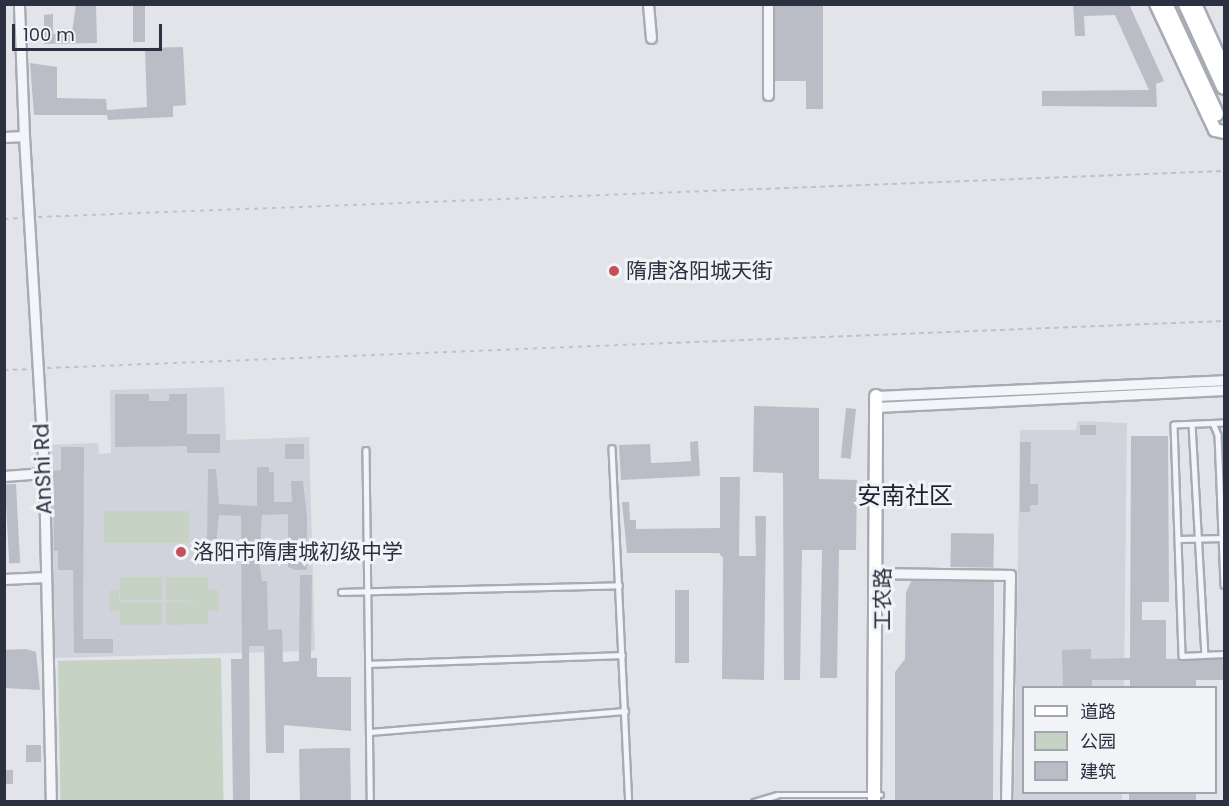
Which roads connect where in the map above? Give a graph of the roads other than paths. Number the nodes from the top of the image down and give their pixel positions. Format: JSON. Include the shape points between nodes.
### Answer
{"nodes":[{"id":1,"x":18,"y":4,"type":"edge"},
{"id":2,"x":648,"y":4,"type":"edge"},
{"id":3,"x":768,"y":4,"type":"edge"},
{"id":4,"x":1155,"y":4,"type":"edge"},
{"id":5,"x":1165,"y":4,"type":"edge"},
{"id":6,"x":1186,"y":4,"type":"edge"},
{"id":7,"x":1195,"y":4,"type":"edge"},
{"id":8,"x":651,"y":38,"type":"dead end"},
{"id":9,"x":1224,"y":68,"type":"edge"},
{"id":10,"x":1224,"y":87,"type":"edge"},
{"id":11,"x":768,"y":95,"type":"dead end"},
{"id":12,"x":1216,"y":114,"type":"dead end"},
{"id":13,"x":1220,"y":131,"type":"edge"},
{"id":14,"x":24,"y":136,"type":"junction"},
{"id":15,"x":4,"y":137,"type":"edge"},
{"id":16,"x":1224,"y":380,"type":"edge"},
{"id":17,"x":1224,"y":390,"type":"edge"},
{"id":18,"x":880,"y":401,"type":"junction"},
{"id":19,"x":1213,"y":423,"type":"junction"},
{"id":20,"x":1224,"y":423,"type":"edge"},
{"id":21,"x":1192,"y":424,"type":"junction"},
{"id":22,"x":612,"y":448,"type":"dead end"},
{"id":23,"x":366,"y":450,"type":"dead end"},
{"id":24,"x":44,"y":473,"type":"junction"},
{"id":25,"x":4,"y":476,"type":"edge"},
{"id":26,"x":1199,"y":538,"type":"junction"},
{"id":27,"x":1223,"y":538,"type":"edge"},
{"id":28,"x":1179,"y":540,"type":"junction"},
{"id":29,"x":879,"y":573,"type":"junction"},
{"id":30,"x":45,"y":577,"type":"junction"},
{"id":31,"x":4,"y":579,"type":"edge"},
{"id":32,"x":619,"y":585,"type":"junction"},
{"id":33,"x":1224,"y":585,"type":"edge"},
{"id":34,"x":368,"y":591,"type":"junction"},
{"id":35,"x":341,"y":592,"type":"dead end"},
{"id":36,"x":1224,"y":654,"type":"edge"},
{"id":37,"x":622,"y":655,"type":"junction"},
{"id":38,"x":1205,"y":655,"type":"junction"},
{"id":39,"x":369,"y":664,"type":"junction"},
{"id":40,"x":625,"y":711,"type":"junction"},
{"id":41,"x":369,"y":732,"type":"junction"},
{"id":42,"x":878,"y":798,"type":"edge"},
{"id":43,"x":51,"y":801,"type":"edge"},
{"id":44,"x":370,"y":801,"type":"edge"},
{"id":45,"x":629,"y":801,"type":"edge"},
{"id":46,"x":754,"y":801,"type":"edge"},
{"id":47,"x":1006,"y":801,"type":"edge"}],
"edges":[{"from":1,"to":14,"type":"street","name":"AnShi Rd"},
{"from":2,"to":8,"type":"street"},
{"from":3,"to":11,"type":"street"},
{"from":4,"to":13,"type":"street"},
{"from":5,"to":12,"type":"main road"},
{"from":6,"to":10,"type":"main road"},
{"from":7,"to":9,"type":"street"},
{"from":14,"to":15,"type":"street"},
{"from":14,"to":24,"type":"street","name":"AnShi Rd"},
{"from":16,"to":18,"type":"street"},
{"from":17,"to":18,"type":"street"},
{"from":18,"to":29,"type":"street","name":"工农路"},
{"from":19,"to":20,"type":"lane"},
{"from":19,"to":21,"type":"lane"},
{"from":19,"to":27,"type":"lane","via":[[1218,435]]},
{"from":21,"to":26,"type":"lane"},
{"from":21,"to":28,"type":"lane","via":[[1174,425]]},
{"from":22,"to":32,"type":"lane"},
{"from":23,"to":34,"type":"lane"},
{"from":24,"to":25,"type":"street"},
{"from":24,"to":30,"type":"street","name":"AnShi Rd"},
{"from":26,"to":27,"type":"lane"},
{"from":26,"to":28,"type":"lane"},
{"from":26,"to":38,"type":"lane"},
{"from":27,"to":33,"type":"lane"},
{"from":28,"to":38,"type":"lane","via":[[1182,656]]},
{"from":29,"to":42,"type":"street","name":"工农路"},
{"from":29,"to":47,"type":"street","via":[[1010,575]]},
{"from":30,"to":31,"type":"street"},
{"from":30,"to":43,"type":"street","name":"AnShi Rd"},
{"from":32,"to":34,"type":"lane"},
{"from":32,"to":37,"type":"lane"},
{"from":34,"to":35,"type":"lane"},
{"from":34,"to":39,"type":"lane"},
{"from":36,"to":38,"type":"lane"},
{"from":37,"to":39,"type":"lane"},
{"from":37,"to":40,"type":"lane"},
{"from":39,"to":41,"type":"lane"},
{"from":40,"to":41,"type":"lane"},
{"from":40,"to":45,"type":"lane"},
{"from":41,"to":44,"type":"lane"},
{"from":42,"to":46,"type":"lane","via":[[777,795]]}]}
